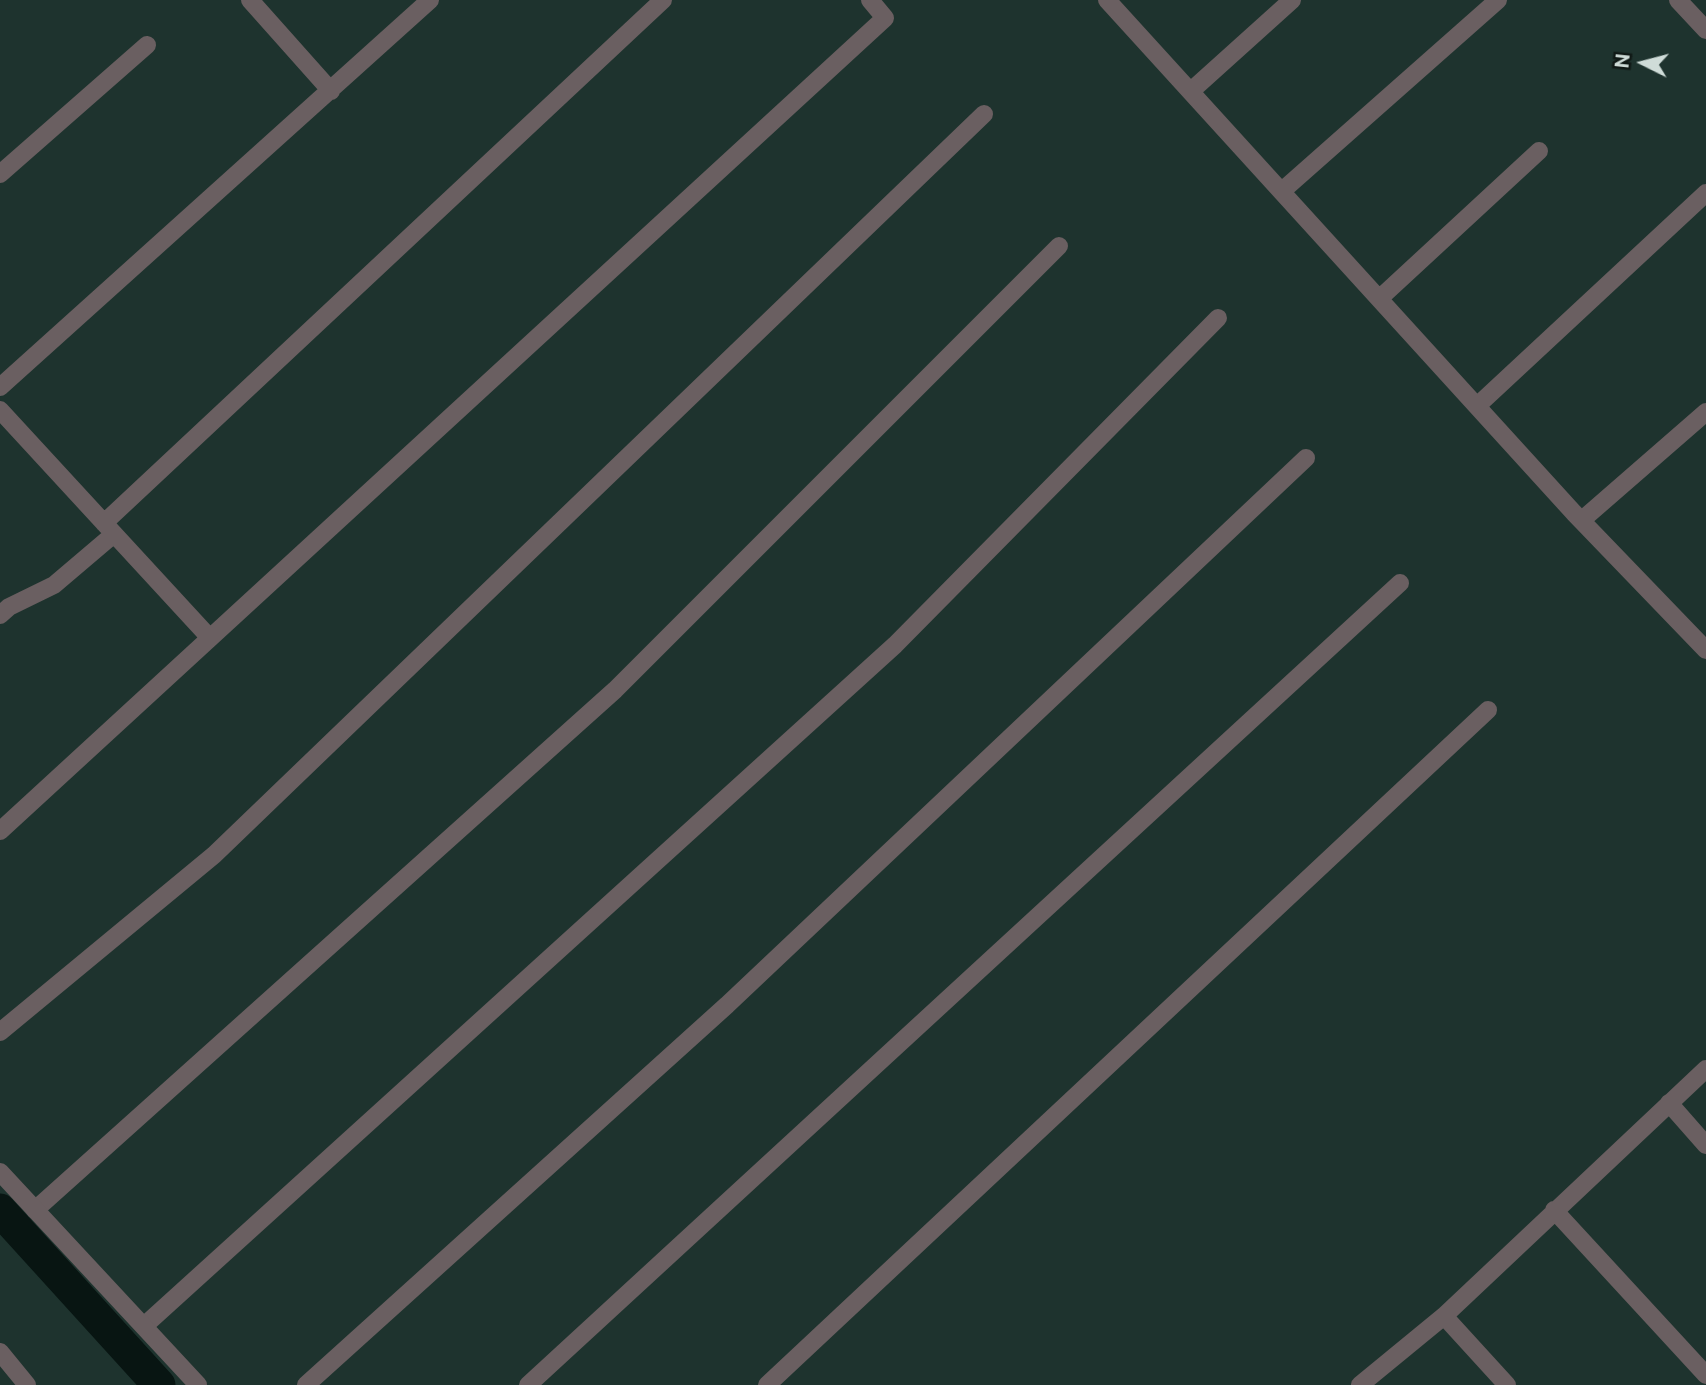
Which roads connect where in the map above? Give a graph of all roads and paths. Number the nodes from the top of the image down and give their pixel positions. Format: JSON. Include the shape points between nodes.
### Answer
{"nodes":[{"id":1,"x":250,"y":0,"type":"edge"},
{"id":2,"x":430,"y":0,"type":"edge"},
{"id":3,"x":663,"y":0,"type":"edge"},
{"id":4,"x":870,"y":0,"type":"edge"},
{"id":5,"x":1107,"y":0,"type":"edge"},
{"id":6,"x":1292,"y":0,"type":"edge"},
{"id":7,"x":1497,"y":0,"type":"edge"},
{"id":8,"x":1678,"y":0,"type":"edge"},
{"id":9,"x":1706,"y":30,"type":"edge"},
{"id":10,"x":147,"y":45,"type":"dead end"},
{"id":11,"x":331,"y":91,"type":"junction"},
{"id":12,"x":1192,"y":91,"type":"junction"},
{"id":13,"x":984,"y":114,"type":"dead end"},
{"id":14,"x":1539,"y":151,"type":"dead end"},
{"id":15,"x":0,"y":174,"type":"edge"},
{"id":16,"x":1282,"y":191,"type":"junction"},
{"id":17,"x":1706,"y":193,"type":"edge"},
{"id":18,"x":1059,"y":246,"type":"dead end"},
{"id":19,"x":1380,"y":298,"type":"junction"},
{"id":20,"x":1217,"y":318,"type":"dead end"},
{"id":21,"x":0,"y":387,"type":"edge"},
{"id":22,"x":1477,"y":406,"type":"junction"},
{"id":23,"x":0,"y":410,"type":"edge"},
{"id":24,"x":1706,"y":412,"type":"edge"},
{"id":25,"x":1306,"y":458,"type":"dead end"},
{"id":26,"x":1582,"y":520,"type":"junction"},
{"id":27,"x":109,"y":528,"type":"junction"},
{"id":28,"x":1400,"y":583,"type":"dead end"},
{"id":29,"x":0,"y":615,"type":"edge"},
{"id":30,"x":210,"y":638,"type":"junction"},
{"id":31,"x":1703,"y":642,"type":"edge"},
{"id":32,"x":1488,"y":710,"type":"dead end"},
{"id":33,"x":0,"y":831,"type":"edge"},
{"id":34,"x":0,"y":1032,"type":"edge"},
{"id":35,"x":1706,"y":1069,"type":"edge"},
{"id":36,"x":1669,"y":1103,"type":"junction"},
{"id":37,"x":1706,"y":1144,"type":"edge"},
{"id":38,"x":0,"y":1172,"type":"edge"},
{"id":39,"x":35,"y":1210,"type":"junction"},
{"id":40,"x":1554,"y":1210,"type":"junction"},
{"id":41,"x":1444,"y":1316,"type":"junction"},
{"id":42,"x":144,"y":1326,"type":"junction"},
{"id":43,"x":0,"y":1352,"type":"edge"},
{"id":44,"x":1706,"y":1375,"type":"edge"},
{"id":45,"x":27,"y":1385,"type":"edge"},
{"id":46,"x":198,"y":1385,"type":"edge"},
{"id":47,"x":306,"y":1385,"type":"edge"},
{"id":48,"x":528,"y":1385,"type":"edge"},
{"id":49,"x":767,"y":1385,"type":"edge"},
{"id":50,"x":1360,"y":1385,"type":"edge"},
{"id":51,"x":1507,"y":1385,"type":"edge"}],
"edges":[{"from":1,"to":11,"type":"street"},
{"from":2,"to":11,"type":"street"},
{"from":3,"to":27,"type":"street"},
{"from":4,"to":30,"type":"street","via":[[885,18]]},
{"from":5,"to":12,"type":"street"},
{"from":6,"to":12,"type":"street"},
{"from":7,"to":16,"type":"street"},
{"from":8,"to":9,"type":"street"},
{"from":10,"to":15,"type":"street"},
{"from":11,"to":21,"type":"street"},
{"from":12,"to":16,"type":"street"},
{"from":13,"to":34,"type":"street","via":[[214,856]]},
{"from":14,"to":19,"type":"street"},
{"from":16,"to":19,"type":"street"},
{"from":17,"to":22,"type":"street"},
{"from":18,"to":39,"type":"street","via":[[615,690]]},
{"from":19,"to":22,"type":"street"},
{"from":20,"to":42,"type":"street","via":[[895,645]]},
{"from":22,"to":26,"type":"street"},
{"from":23,"to":27,"type":"street"},
{"from":24,"to":26,"type":"street"},
{"from":25,"to":47,"type":"street","via":[[726,1005]]},
{"from":26,"to":31,"type":"street"},
{"from":27,"to":29,"type":"street","via":[[54,585]]},
{"from":27,"to":30,"type":"street"},
{"from":28,"to":48,"type":"street"},
{"from":30,"to":33,"type":"street"},
{"from":32,"to":49,"type":"street"},
{"from":35,"to":36,"type":"street"},
{"from":36,"to":37,"type":"street"},
{"from":36,"to":40,"type":"street"},
{"from":38,"to":39,"type":"street"},
{"from":39,"to":42,"type":"street"},
{"from":40,"to":41,"type":"street"},
{"from":40,"to":44,"type":"street"},
{"from":41,"to":50,"type":"street"},
{"from":41,"to":51,"type":"street"},
{"from":42,"to":46,"type":"street"},
{"from":43,"to":45,"type":"street"}]}
